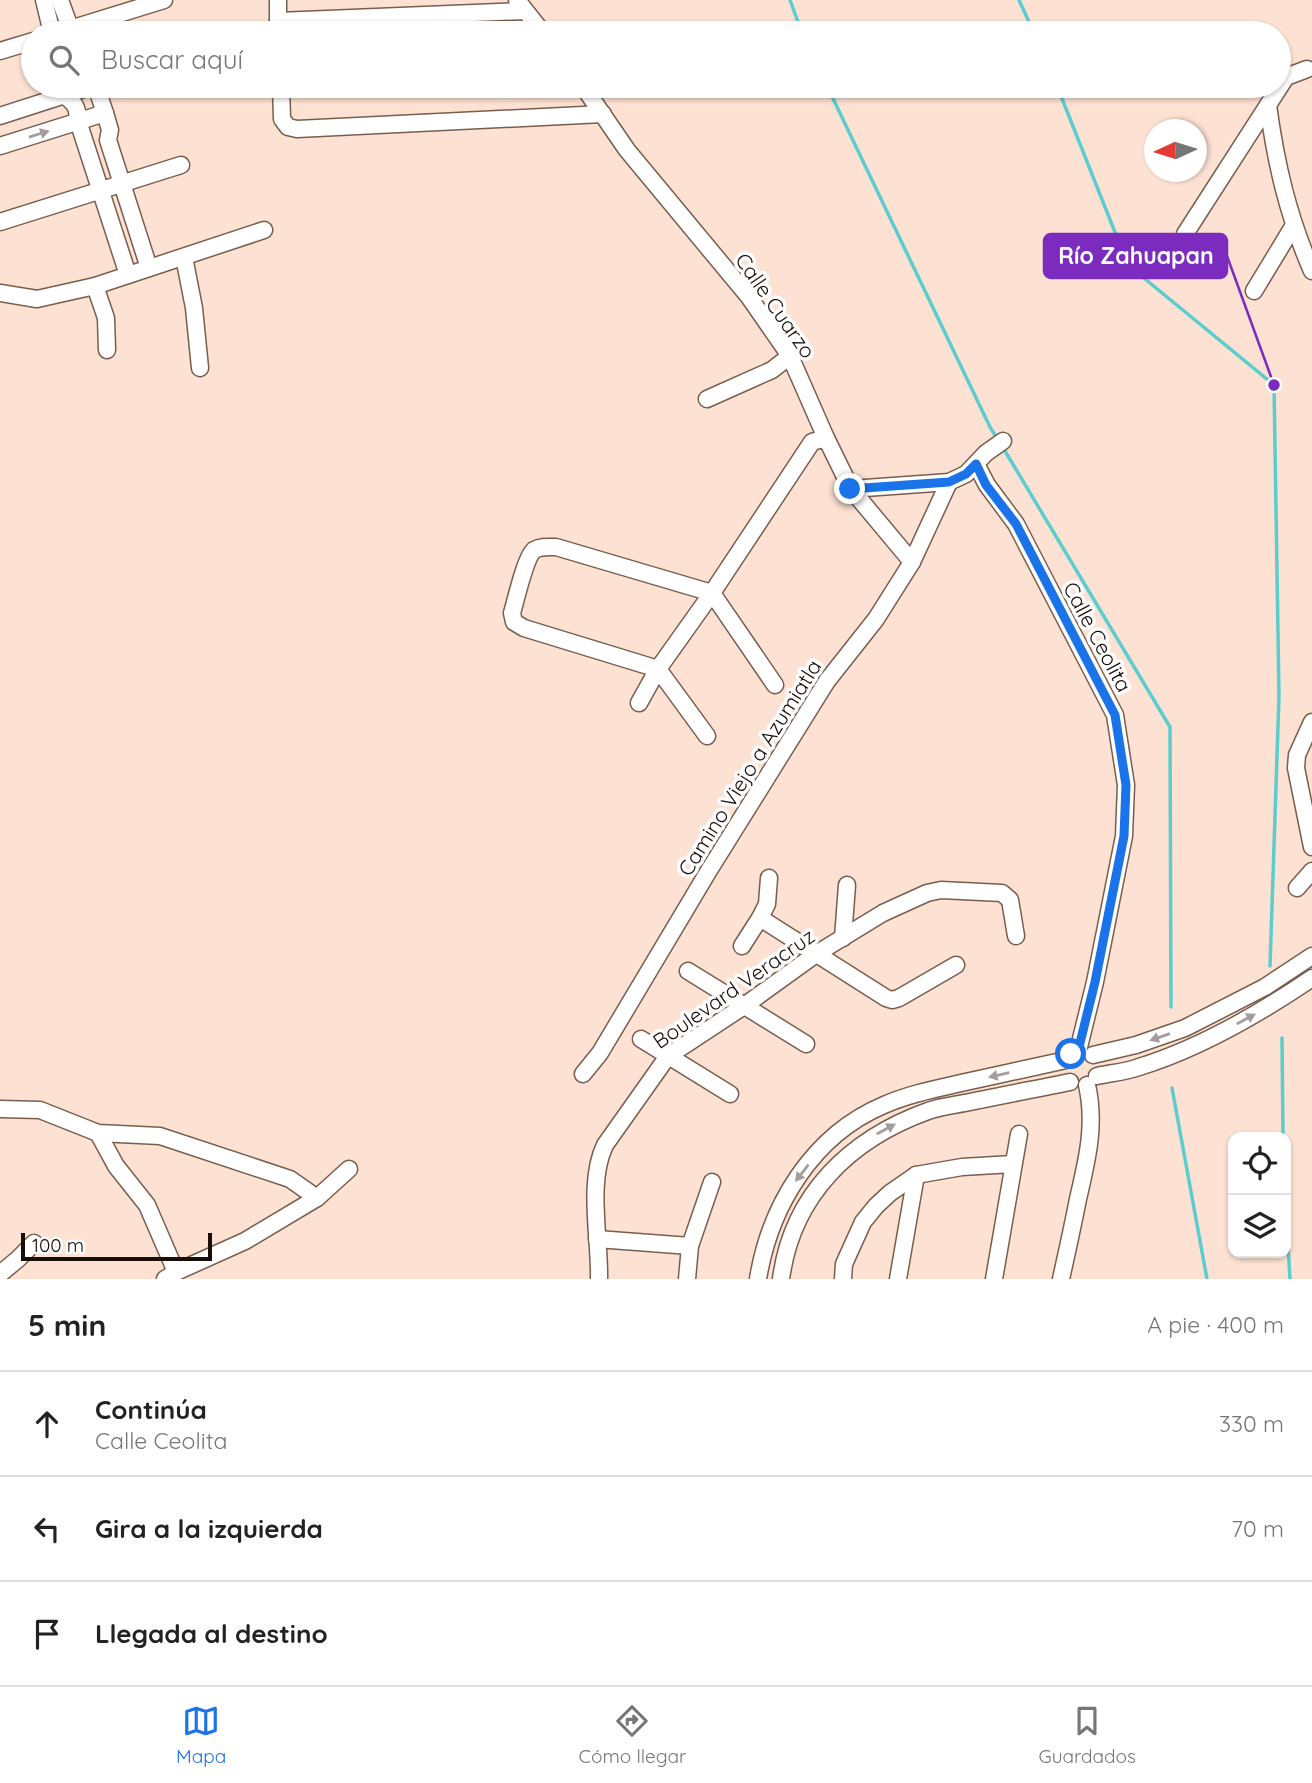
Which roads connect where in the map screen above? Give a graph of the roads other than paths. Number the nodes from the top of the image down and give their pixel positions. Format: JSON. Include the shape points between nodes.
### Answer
{"nodes":[{"id":1,"x":44,"y":0,"type":"edge"},
{"id":2,"x":60,"y":0,"type":"edge"},
{"id":3,"x":164,"y":0,"type":"edge"},
{"id":4,"x":278,"y":0,"type":"edge"},
{"id":5,"x":521,"y":6,"type":"edge"},
{"id":6,"x":56,"y":21,"type":"edge"},
{"id":7,"x":62,"y":21,"type":"edge"},
{"id":8,"x":98,"y":21,"type":"edge"},
{"id":9,"x":278,"y":21,"type":"edge"},
{"id":10,"x":347,"y":21,"type":"edge"},
{"id":11,"x":533,"y":21,"type":"edge"},
{"id":12,"x":21,"y":45,"type":"edge"},
{"id":13,"x":0,"y":51,"type":"edge"},
{"id":14,"x":1307,"y":69,"type":"dead end"},
{"id":15,"x":1291,"y":75,"type":"edge"},
{"id":16,"x":45,"y":98,"type":"edge"},
{"id":17,"x":68,"y":98,"type":"edge"},
{"id":18,"x":99,"y":98,"type":"edge"},
{"id":19,"x":281,"y":98,"type":"edge"},
{"id":20,"x":592,"y":98,"type":"edge"},
{"id":21,"x":1272,"y":98,"type":"edge"},
{"id":22,"x":1268,"y":105,"type":"junction"},
{"id":23,"x":105,"y":113,"type":"junction"},
{"id":24,"x":603,"y":114,"type":"junction"},
{"id":25,"x":0,"y":116,"type":"edge"},
{"id":26,"x":78,"y":121,"type":"junction"},
{"id":27,"x":108,"y":140,"type":"junction"},
{"id":28,"x":0,"y":146,"type":"edge"},
{"id":29,"x":86,"y":147,"type":"junction"},
{"id":30,"x":181,"y":165,"type":"dead end"},
{"id":31,"x":122,"y":184,"type":"junction"},
{"id":32,"x":101,"y":191,"type":"junction"},
{"id":33,"x":0,"y":222,"type":"edge"},
{"id":34,"x":1294,"y":225,"type":"junction"},
{"id":35,"x":264,"y":230,"type":"dead end"},
{"id":36,"x":1185,"y":233,"type":"dead end"},
{"id":37,"x":184,"y":257,"type":"junction"},
{"id":38,"x":149,"y":268,"type":"junction"},
{"id":39,"x":1312,"y":271,"type":"edge"},
{"id":40,"x":128,"y":275,"type":"junction"},
{"id":41,"x":95,"y":286,"type":"junction"},
{"id":42,"x":1254,"y":290,"type":"dead end"},
{"id":43,"x":0,"y":293,"type":"edge"},
{"id":44,"x":107,"y":350,"type":"dead end"},
{"id":45,"x":790,"y":356,"type":"junction"},
{"id":46,"x":200,"y":368,"type":"dead end"},
{"id":47,"x":707,"y":399,"type":"dead end"},
{"id":48,"x":826,"y":438,"type":"junction"},
{"id":49,"x":949,"y":482,"type":"junction"},
{"id":50,"x":850,"y":489,"type":"junction"},
{"id":51,"x":912,"y":562,"type":"junction"},
{"id":52,"x":712,"y":593,"type":"junction"},
{"id":53,"x":658,"y":669,"type":"junction"},
{"id":54,"x":775,"y":685,"type":"dead end"},
{"id":55,"x":639,"y":703,"type":"dead end"},
{"id":56,"x":1312,"y":722,"type":"edge"},
{"id":57,"x":707,"y":736,"type":"dead end"},
{"id":58,"x":1312,"y":847,"type":"edge"},
{"id":59,"x":1312,"y":871,"type":"edge"},
{"id":60,"x":769,"y":878,"type":"dead end"},
{"id":61,"x":847,"y":885,"type":"dead end"},
{"id":62,"x":1297,"y":888,"type":"dead end"},
{"id":63,"x":760,"y":918,"type":"junction"},
{"id":64,"x":1016,"y":936,"type":"dead end"},
{"id":65,"x":843,"y":938,"type":"junction"},
{"id":66,"x":742,"y":946,"type":"dead end"},
{"id":67,"x":816,"y":954,"type":"junction"},
{"id":68,"x":1312,"y":956,"type":"edge"},
{"id":69,"x":956,"y":965,"type":"dead end"},
{"id":70,"x":688,"y":971,"type":"dead end"},
{"id":71,"x":1312,"y":978,"type":"edge"},
{"id":72,"x":744,"y":1006,"type":"junction"},
{"id":73,"x":641,"y":1040,"type":"dead end"},
{"id":74,"x":806,"y":1044,"type":"dead end"},
{"id":75,"x":667,"y":1056,"type":"junction"},
{"id":76,"x":1079,"y":1056,"type":"junction"},
{"id":77,"x":583,"y":1074,"type":"dead end"},
{"id":78,"x":1092,"y":1081,"type":"junction"},
{"id":79,"x":1070,"y":1082,"type":"junction"},
{"id":80,"x":730,"y":1094,"type":"dead end"},
{"id":81,"x":0,"y":1109,"type":"edge"},
{"id":82,"x":98,"y":1133,"type":"junction"},
{"id":83,"x":1019,"y":1134,"type":"dead end"},
{"id":84,"x":1013,"y":1164,"type":"junction"},
{"id":85,"x":349,"y":1169,"type":"dead end"},
{"id":86,"x":916,"y":1175,"type":"junction"},
{"id":87,"x":712,"y":1182,"type":"dead end"},
{"id":88,"x":317,"y":1198,"type":"junction"},
{"id":89,"x":597,"y":1239,"type":"junction"},
{"id":90,"x":34,"y":1243,"type":"dead end"},
{"id":91,"x":690,"y":1246,"type":"junction"},
{"id":92,"x":171,"y":1275,"type":"edge"},
{"id":93,"x":1,"y":1276,"type":"edge"},
{"id":94,"x":599,"y":1279,"type":"edge"},
{"id":95,"x":687,"y":1279,"type":"edge"},
{"id":96,"x":758,"y":1279,"type":"edge"},
{"id":97,"x":780,"y":1279,"type":"edge"},
{"id":98,"x":843,"y":1279,"type":"edge"},
{"id":99,"x":898,"y":1279,"type":"edge"},
{"id":100,"x":995,"y":1279,"type":"edge"},
{"id":101,"x":1061,"y":1279,"type":"edge"}],
"edges":[{"from":1,"to":6,"type":"street"},
{"from":2,"to":7,"type":"street"},
{"from":3,"to":8,"type":"street"},
{"from":4,"to":9,"type":"street"},
{"from":5,"to":10,"type":"street"},
{"from":5,"to":11,"type":"street"},
{"from":12,"to":13,"type":"street"},
{"from":14,"to":15,"type":"street"},
{"from":16,"to":25,"type":"street"},
{"from":17,"to":26,"type":"street","via":[[76,106]]},
{"from":18,"to":23,"type":"street"},
{"from":19,"to":24,"type":"street","via":[[282,119],[288,127],[298,129]]},
{"from":20,"to":24,"type":"street","name":"Calle Cuarzo"},
{"from":21,"to":22,"type":"street"},
{"from":22,"to":34,"type":"street"},
{"from":22,"to":36,"type":"street"},
{"from":23,"to":26,"type":"street"},
{"from":23,"to":27,"type":"street"},
{"from":24,"to":45,"type":"street","name":"Calle Cuarzo","via":[[749,297]]},
{"from":28,"to":26,"type":"street","one_way":true},
{"from":26,"to":29,"type":"street"},
{"from":27,"to":29,"type":"street"},
{"from":27,"to":31,"type":"street"},
{"from":29,"to":32,"type":"street"},
{"from":30,"to":31,"type":"street"},
{"from":31,"to":32,"type":"street"},
{"from":31,"to":38,"type":"street"},
{"from":32,"to":33,"type":"street"},
{"from":32,"to":40,"type":"street"},
{"from":34,"to":39,"type":"street"},
{"from":34,"to":42,"type":"street"},
{"from":35,"to":37,"type":"street"},
{"from":37,"to":38,"type":"street"},
{"from":37,"to":46,"type":"street"},
{"from":38,"to":40,"type":"street"},
{"from":40,"to":41,"type":"street"},
{"from":41,"to":43,"type":"street","via":[[37,299]]},
{"from":41,"to":44,"type":"street","via":[[106,318]]},
{"from":45,"to":47,"type":"street","via":[[772,370]]},
{"from":45,"to":48,"type":"street","name":"Calle Cuarzo"},
{"from":48,"to":50,"type":"street","name":"Calle Cuarzo"},
{"from":48,"to":52,"type":"street","via":[[812,442]]},
{"from":49,"to":50,"type":"street"},
{"from":49,"to":51,"type":"street","name":"Camino Viejo a Azumiatla"},
{"from":49,"to":76,"type":"street","name":"Calle Ceolita","via":[[966,474],[991,451],[986,485],[1016,524],[1115,715],[1126,785],[1124,836]]},
{"from":50,"to":51,"type":"street","name":"Calle Cuarzo"},
{"from":51,"to":77,"type":"street","name":"Camino Viejo a Azumiatla","via":[[876,619],[827,681]]},
{"from":52,"to":53,"type":"street"},
{"from":52,"to":53,"type":"street","via":[[556,547],[544,546],[528,558],[512,613],[514,622]]},
{"from":52,"to":54,"type":"street"},
{"from":53,"to":55,"type":"street"},
{"from":53,"to":57,"type":"street"},
{"from":56,"to":58,"type":"street","via":[[1296,768]]},
{"from":59,"to":62,"type":"street"},
{"from":60,"to":63,"type":"street","via":[[767,904]]},
{"from":61,"to":65,"type":"street"},
{"from":63,"to":66,"type":"street"},
{"from":63,"to":67,"type":"street"},
{"from":64,"to":65,"type":"street","name":"Boulevard Veracruz","via":[[1010,900],[1002,893],[941,890],[883,914]]},
{"from":65,"to":67,"type":"street","name":"Boulevard Veracruz"},
{"from":67,"to":69,"type":"street","via":[[892,1000]]},
{"from":67,"to":72,"type":"street","name":"Boulevard Veracruz"},
{"from":68,"to":76,"type":"street","one_way":true,"via":[[1265,987],[1185,1028],[1136,1045]]},
{"from":70,"to":72,"type":"street"},
{"from":78,"to":71,"type":"street","one_way":true,"via":[[1186,1050],[1273,1005]]},
{"from":72,"to":74,"type":"street"},
{"from":72,"to":75,"type":"street","name":"Boulevard Veracruz"},
{"from":73,"to":75,"type":"street"},
{"from":75,"to":80,"type":"street"},
{"from":75,"to":89,"type":"street","name":"Boulevard Veracruz","via":[[600,1154]]},
{"from":76,"to":78,"type":"street","via":[[1097,1062],[1099,1069]]},
{"from":76,"to":79,"type":"street","via":[[1063,1068]]},
{"from":76,"to":96,"type":"street","one_way":true,"via":[[914,1094],[856,1119],[816,1154],[781,1204],[762,1254]]},
{"from":78,"to":79,"type":"street","via":[[1078,1086]]},
{"from":78,"to":101,"type":"street","via":[[1088,1156]]},
{"from":97,"to":79,"type":"street","one_way":true,"via":[[785,1253],[808,1202],[844,1157],[866,1140],[930,1110]]},
{"from":81,"to":82,"type":"street","via":[[40,1110]]},
{"from":82,"to":88,"type":"street","via":[[160,1136],[290,1178]]},
{"from":82,"to":92,"type":"street","via":[[116,1166],[147,1205]]},
{"from":83,"to":84,"type":"street"},
{"from":84,"to":86,"type":"street"},
{"from":84,"to":100,"type":"street"},
{"from":85,"to":88,"type":"street"},
{"from":86,"to":98,"type":"street","via":[[890,1193],[863,1222],[844,1264]]},
{"from":86,"to":99,"type":"street"},
{"from":87,"to":91,"type":"street"},
{"from":88,"to":92,"type":"street","via":[[245,1241]]},
{"from":89,"to":91,"type":"street"},
{"from":89,"to":94,"type":"street","name":"Boulevard Veracruz"},
{"from":90,"to":93,"type":"street"},
{"from":91,"to":95,"type":"street"}]}
